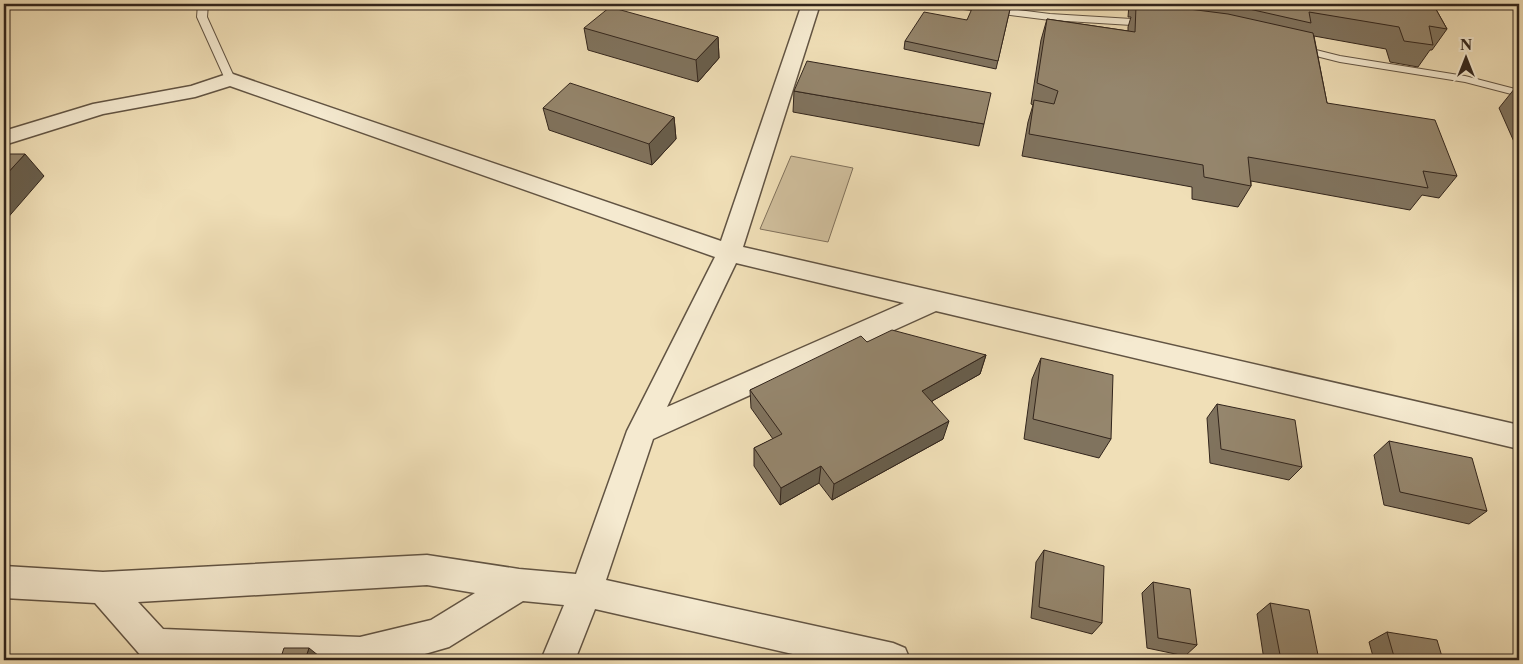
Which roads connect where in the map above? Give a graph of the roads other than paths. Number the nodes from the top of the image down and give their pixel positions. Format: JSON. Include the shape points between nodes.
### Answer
{"nodes":[{"id":1,"x":203,"y":4,"type":"edge"},
{"id":2,"x":812,"y":4,"type":"edge"},
{"id":3,"x":948,"y":4,"type":"edge"},
{"id":4,"x":1160,"y":24,"type":"edge"},
{"id":5,"x":1293,"y":48,"type":"edge"},
{"id":6,"x":230,"y":79,"type":"junction"},
{"id":7,"x":1519,"y":93,"type":"edge"},
{"id":8,"x":4,"y":138,"type":"edge"},
{"id":9,"x":728,"y":254,"type":"junction"},
{"id":10,"x":932,"y":302,"type":"junction"},
{"id":11,"x":641,"y":432,"type":"junction"},
{"id":12,"x":1519,"y":437,"type":"edge"},
{"id":13,"x":4,"y":582,"type":"edge"},
{"id":14,"x":519,"y":585,"type":"junction"},
{"id":15,"x":103,"y":588,"type":"junction"},
{"id":16,"x":586,"y":592,"type":"junction"},
{"id":17,"x":558,"y":660,"type":"edge"},
{"id":18,"x":894,"y":660,"type":"edge"}],
"edges":[{"from":1,"to":6,"type":"lane","via":[[202,17]]},
{"from":2,"to":9,"type":"street"},
{"from":3,"to":4,"type":"lane","via":[[1050,17]]},
{"from":5,"to":7,"type":"lane","via":[[1465,79]]},
{"from":6,"to":8,"type":"street","via":[[195,90],[100,108]]},
{"from":6,"to":9,"type":"street"},
{"from":9,"to":10,"type":"street"},
{"from":9,"to":11,"type":"street"},
{"from":10,"to":11,"type":"street"},
{"from":10,"to":12,"type":"street"},
{"from":11,"to":16,"type":"street"},
{"from":13,"to":15,"type":"street"},
{"from":14,"to":15,"type":"street","via":[[427,570]]},
{"from":14,"to":15,"type":"street","via":[[437,635],[360,654],[155,646]]},
{"from":14,"to":16,"type":"street"},
{"from":16,"to":17,"type":"street"},
{"from":16,"to":18,"type":"street"}]}
